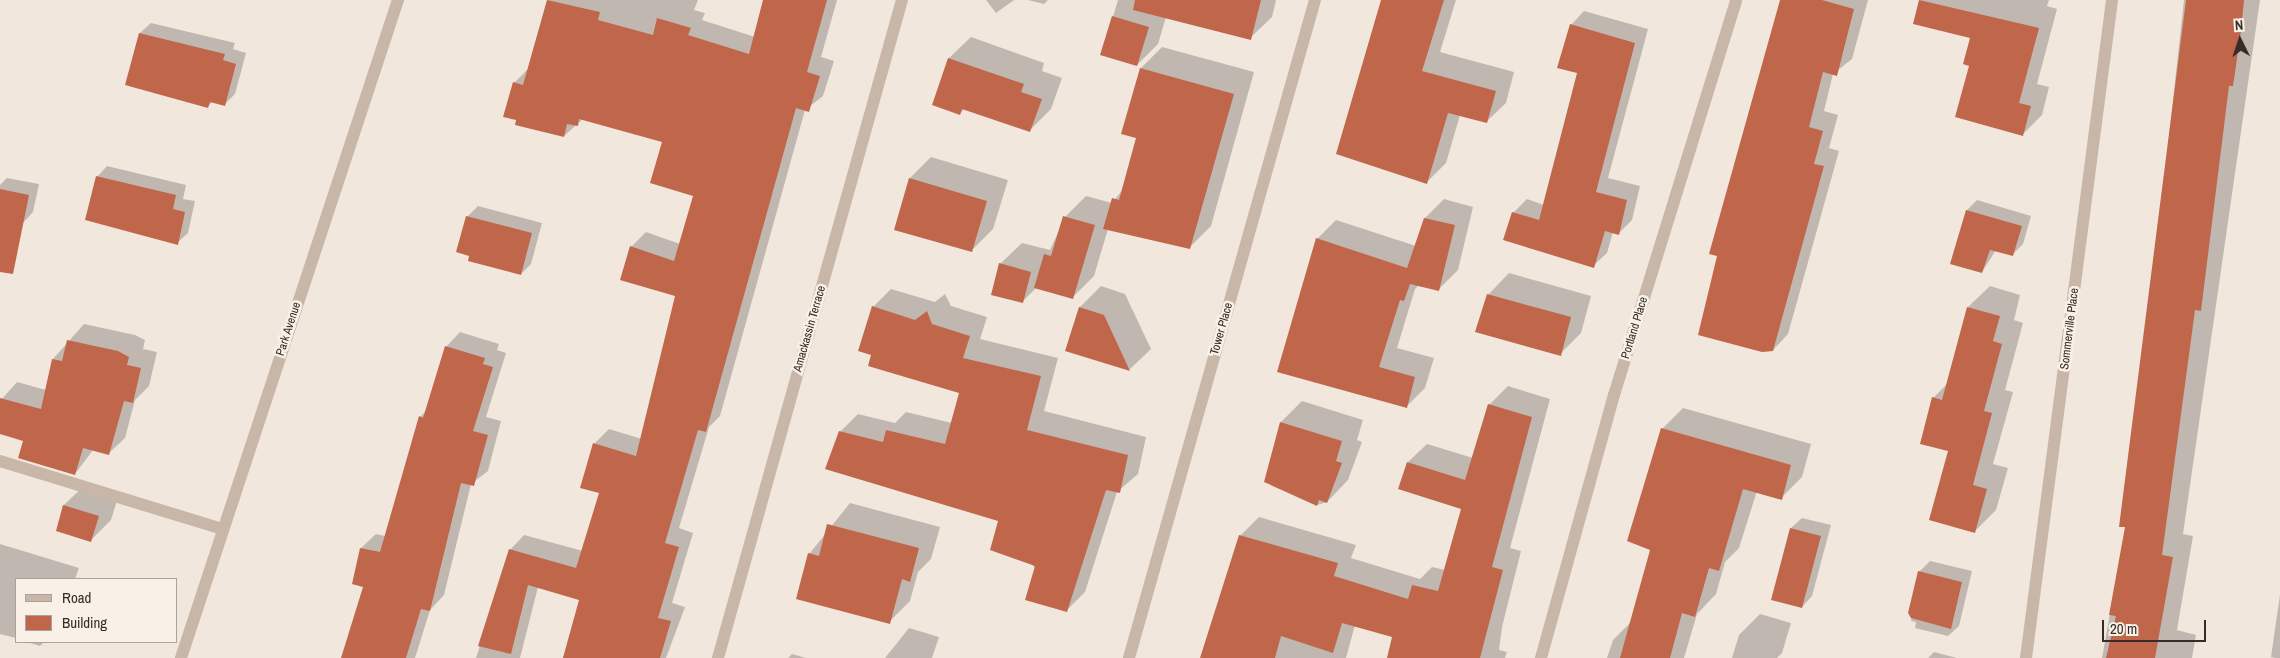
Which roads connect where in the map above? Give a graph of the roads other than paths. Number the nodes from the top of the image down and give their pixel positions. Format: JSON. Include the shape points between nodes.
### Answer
{"nodes":[{"id":1,"x":398,"y":0,"type":"edge"},
{"id":2,"x":902,"y":0,"type":"edge"},
{"id":3,"x":1315,"y":0,"type":"edge"},
{"id":4,"x":1736,"y":0,"type":"edge"},
{"id":5,"x":2112,"y":0,"type":"edge"},
{"id":6,"x":0,"y":461,"type":"edge"},
{"id":7,"x":223,"y":530,"type":"junction"},
{"id":8,"x":181,"y":658,"type":"edge"},
{"id":9,"x":718,"y":658,"type":"edge"},
{"id":10,"x":1129,"y":658,"type":"edge"},
{"id":11,"x":1541,"y":658,"type":"edge"},
{"id":12,"x":2026,"y":658,"type":"edge"}],
"edges":[{"from":1,"to":7,"type":"street","name":"Park Avenue"},
{"from":2,"to":9,"type":"street","name":"Amackassin Terrace"},
{"from":3,"to":10,"type":"street","name":"Tower Place"},
{"from":4,"to":11,"type":"street","name":"Portland Place","via":[[1614,395]]},
{"from":5,"to":12,"type":"street","name":"Sommerville Place"},
{"from":6,"to":7,"type":"street"},
{"from":7,"to":8,"type":"street","name":"Park Avenue"}]}
